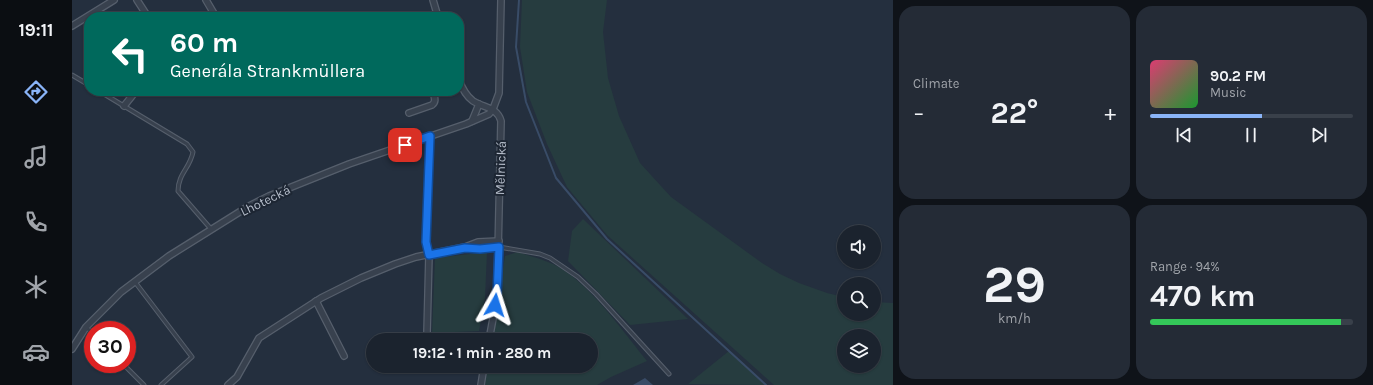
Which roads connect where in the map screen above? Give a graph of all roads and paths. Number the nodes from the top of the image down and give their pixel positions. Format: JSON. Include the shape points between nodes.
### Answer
{"nodes":[{"id":1,"x":114,"y":0,"type":"edge"},
{"id":2,"x":137,"y":0,"type":"edge"},
{"id":3,"x":206,"y":0,"type":"edge"},
{"id":4,"x":433,"y":0,"type":"edge"},
{"id":5,"x":501,"y":0,"type":"edge"},
{"id":6,"x":95,"y":12,"type":"edge"},
{"id":7,"x":145,"y":12,"type":"edge"},
{"id":8,"x":213,"y":12,"type":"edge"},
{"id":9,"x":437,"y":12,"type":"edge"},
{"id":10,"x":84,"y":19,"type":"edge"},
{"id":11,"x":72,"y":26,"type":"edge"},
{"id":12,"x":72,"y":75,"type":"edge"},
{"id":13,"x":84,"y":82,"type":"edge"},
{"id":14,"x":464,"y":90,"type":"edge"},
{"id":15,"x":107,"y":96,"type":"edge"},
{"id":16,"x":132,"y":96,"type":"edge"},
{"id":17,"x":435,"y":96,"type":"edge"},
{"id":18,"x":479,"y":104,"type":"junction"},
{"id":19,"x":124,"y":106,"type":"junction"},
{"id":20,"x":493,"y":109,"type":"junction"},
{"id":21,"x":409,"y":113,"type":"dead end"},
{"id":22,"x":472,"y":121,"type":"junction"},
{"id":23,"x":430,"y":136,"type":"junction"},
{"id":24,"x":212,"y":229,"type":"junction"},
{"id":25,"x":499,"y":241,"type":"junction"},
{"id":26,"x":499,"y":247,"type":"junction"},
{"id":27,"x":465,"y":248,"type":"junction"},
{"id":28,"x":429,"y":255,"type":"junction"},
{"id":29,"x":135,"y":282,"type":"junction"},
{"id":30,"x":316,"y":301,"type":"junction"},
{"id":31,"x":92,"y":321,"type":"edge"},
{"id":32,"x":84,"y":330,"type":"edge"},
{"id":33,"x":427,"y":333,"type":"dead end"},
{"id":34,"x":490,"y":333,"type":"edge"},
{"id":35,"x":72,"y":349,"type":"edge"},
{"id":36,"x":344,"y":356,"type":"dead end"},
{"id":37,"x":132,"y":373,"type":"edge"},
{"id":38,"x":483,"y":373,"type":"edge"},
{"id":39,"x":669,"y":374,"type":"dead end"},
{"id":40,"x":144,"y":385,"type":"edge"},
{"id":41,"x":161,"y":385,"type":"edge"},
{"id":42,"x":228,"y":385,"type":"edge"},
{"id":43,"x":481,"y":385,"type":"edge"}],
"edges":[{"from":1,"to":6,"type":"street"},
{"from":2,"to":7,"type":"street"},
{"from":3,"to":8,"type":"street"},
{"from":4,"to":9,"type":"street"},
{"from":5,"to":20,"type":"street","via":[[499,93]]},
{"from":10,"to":11,"type":"street"},
{"from":12,"to":13,"type":"lane"},
{"from":14,"to":18,"type":"street","via":[[468,97]]},
{"from":15,"to":19,"type":"lane"},
{"from":16,"to":19,"type":"street"},
{"from":17,"to":21,"type":"street","via":[[436,100],[432,105]]},
{"from":18,"to":20,"type":"street"},
{"from":18,"to":22,"type":"street"},
{"from":19,"to":24,"type":"lane","via":[[187,144],[193,152],[192,159],[178,182],[178,191]]},
{"from":20,"to":22,"type":"street","name":"Lhotecká","via":[[487,115]]},
{"from":20,"to":25,"type":"street","name":"Mělnická","via":[[501,121]]},
{"from":22,"to":23,"type":"street","name":"Lhotecká"},
{"from":23,"to":24,"type":"street","name":"Lhotecká","via":[[349,164],[269,196]]},
{"from":23,"to":28,"type":"street","via":[[426,242]]},
{"from":24,"to":29,"type":"street","name":"Lhotecká","via":[[169,256]]},
{"from":25,"to":26,"type":"street","name":"Mělnická"},
{"from":25,"to":27,"type":"street","via":[[478,242]]},
{"from":26,"to":27,"type":"street"},
{"from":26,"to":34,"type":"street","name":"Mělnická","via":[[497,297]]},
{"from":26,"to":39,"type":"lane","via":[[540,254],[578,277]]},
{"from":27,"to":28,"type":"street"},
{"from":28,"to":30,"type":"street","via":[[395,264]]},
{"from":28,"to":33,"type":"street"},
{"from":29,"to":31,"type":"street","name":"Lhotecká"},
{"from":29,"to":41,"type":"lane","via":[[192,357]]},
{"from":30,"to":36,"type":"street"},
{"from":30,"to":42,"type":"street","via":[[259,338],[236,377]]},
{"from":32,"to":35,"type":"street","name":"Lhotecká"},
{"from":37,"to":40,"type":"lane"},
{"from":38,"to":43,"type":"street"}]}
